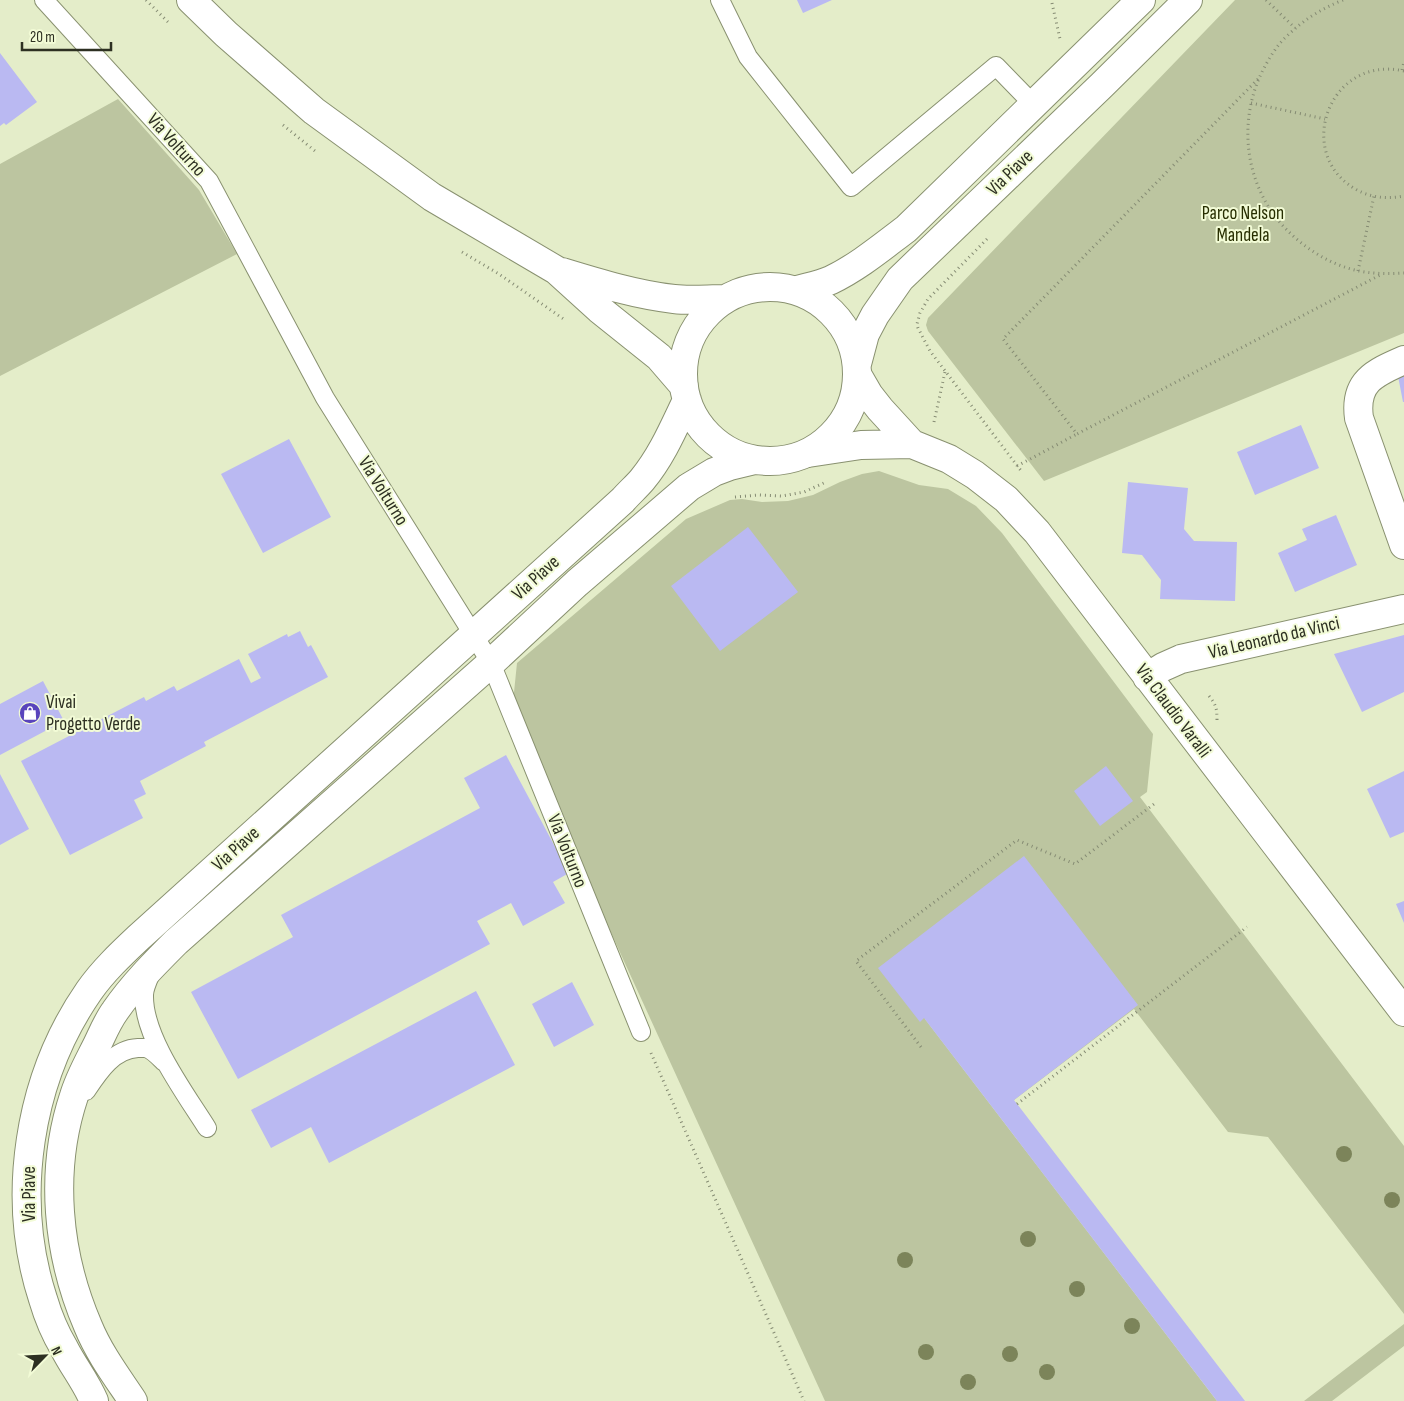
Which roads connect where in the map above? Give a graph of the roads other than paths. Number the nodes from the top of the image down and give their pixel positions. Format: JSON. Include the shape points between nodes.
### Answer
{"nodes":[{"id":1,"x":44,"y":0,"type":"edge"},
{"id":2,"x":191,"y":0,"type":"edge"},
{"id":3,"x":720,"y":0,"type":"edge"},
{"id":4,"x":1142,"y":0,"type":"edge"},
{"id":5,"x":1188,"y":0,"type":"edge"},
{"id":6,"x":1034,"y":105,"type":"junction"},
{"id":7,"x":556,"y":270,"type":"junction"},
{"id":8,"x":797,"y":290,"type":"junction"},
{"id":9,"x":724,"y":299,"type":"junction"},
{"id":10,"x":1404,"y":360,"type":"edge"},
{"id":11,"x":857,"y":370,"type":"junction"},
{"id":12,"x":685,"y":393,"type":"junction"},
{"id":13,"x":912,"y":444,"type":"junction"},
{"id":14,"x":808,"y":452,"type":"junction"},
{"id":15,"x":755,"y":460,"type":"junction"},
{"id":16,"x":1404,"y":545,"type":"edge"},
{"id":17,"x":1404,"y":609,"type":"edge"},
{"id":18,"x":473,"y":635,"type":"junction"},
{"id":19,"x":491,"y":663,"type":"junction"},
{"id":20,"x":1147,"y":677,"type":"junction"},
{"id":21,"x":158,"y":960,"type":"junction"},
{"id":22,"x":1404,"y":1012,"type":"edge"},
{"id":23,"x":641,"y":1032,"type":"road end"},
{"id":24,"x":166,"y":1064,"type":"junction"},
{"id":25,"x":67,"y":1121,"type":"junction"},
{"id":26,"x":207,"y":1128,"type":"dead end"},
{"id":27,"x":94,"y":1401,"type":"edge"},
{"id":28,"x":133,"y":1401,"type":"edge"}],
"edges":[{"from":1,"to":18,"type":"lane","name":"Via Volturno","via":[[209,181],[325,398]]},
{"from":2,"to":7,"type":"street","via":[[314,111],[432,197]]},
{"from":3,"to":6,"type":"lane","via":[[748,57],[851,187],[996,66]]},
{"from":4,"to":6,"type":"street","name":"Via Piave"},
{"from":5,"to":11,"type":"street","name":"Via Piave","via":[[900,279],[874,315],[865,334]]},
{"from":6,"to":8,"type":"street","name":"Via Piave","via":[[906,229],[874,254],[832,279]]},
{"from":7,"to":9,"type":"street","via":[[615,288],[673,299]]},
{"from":7,"to":12,"type":"street","via":[[659,357]]},
{"from":8,"to":9,"type":"street","via":[[760,287]]},
{"from":8,"to":11,"type":"street","via":[[819,301],[838,318],[851,339]]},
{"from":9,"to":12,"type":"street","via":[[705,314],[691,335],[682,373]]},
{"from":10,"to":16,"type":"street","via":[[1383,369],[1370,380],[1361,390],[1357,404],[1359,418]]},
{"from":11,"to":13,"type":"street","name":"Via Claudio Varalli","via":[[869,396]]},
{"from":11,"to":14,"type":"street","via":[[856,390],[840,427],[820,446]]},
{"from":12,"to":15,"type":"street","via":[[699,424],[718,444]]},
{"from":12,"to":18,"type":"street","name":"Via Piave","via":[[674,428],[642,479],[623,500]]},
{"from":13,"to":14,"type":"street","name":"Via Claudio Varalli","via":[[861,445]]},
{"from":13,"to":20,"type":"street","name":"Via Claudio Varalli","via":[[949,459],[1006,499],[1038,532]]},
{"from":14,"to":15,"type":"street","via":[[796,458]]},
{"from":15,"to":19,"type":"street","name":"Via Piave","via":[[714,472],[689,487]]},
{"from":17,"to":20,"type":"street","name":"Via Leonardo da Vinci","via":[[1182,659]]},
{"from":18,"to":19,"type":"lane","name":"Via Volturno"},
{"from":18,"to":27,"type":"street","name":"Via Piave","via":[[119,956],[90,989],[70,1021],[48,1071],[34,1126],[28,1159],[27,1216],[30,1251],[43,1300],[63,1347]]},
{"from":19,"to":21,"type":"street","name":"Via Piave"},
{"from":19,"to":23,"type":"lane","name":"Via Volturno"},
{"from":20,"to":22,"type":"street","name":"Via Claudio Varalli"},
{"from":21,"to":24,"type":"lane","via":[[144,994],[152,1034]]},
{"from":21,"to":25,"type":"street","name":"Via Piave","via":[[114,1012],[85,1068]]},
{"from":24,"to":25,"type":"lane","via":[[145,1048],[131,1048],[120,1053],[99,1071]]},
{"from":24,"to":26,"type":"lane"},
{"from":25,"to":28,"type":"street","name":"Via Piave","via":[[59,1192],[69,1269],[97,1346]]}]}
